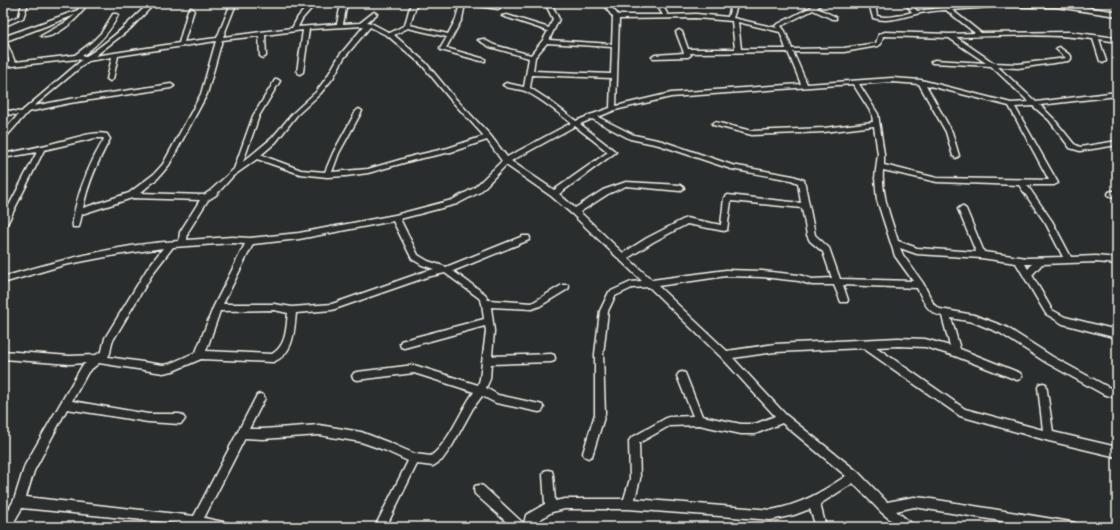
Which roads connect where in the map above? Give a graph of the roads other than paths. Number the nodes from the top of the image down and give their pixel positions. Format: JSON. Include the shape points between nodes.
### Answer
{"nodes":[{"id":1,"x":13,"y":3,"type":"edge"},
{"id":2,"x":25,"y":3,"type":"edge"},
{"id":3,"x":106,"y":3,"type":"edge"},
{"id":4,"x":152,"y":3,"type":"edge"},
{"id":5,"x":313,"y":3,"type":"edge"},
{"id":6,"x":344,"y":3,"type":"edge"},
{"id":7,"x":414,"y":3,"type":"edge"},
{"id":8,"x":463,"y":3,"type":"edge"},
{"id":9,"x":467,"y":3,"type":"edge"},
{"id":10,"x":548,"y":3,"type":"edge"},
{"id":11,"x":604,"y":3,"type":"edge"},
{"id":12,"x":658,"y":3,"type":"edge"},
{"id":13,"x":735,"y":3,"type":"edge"},
{"id":14,"x":819,"y":3,"type":"edge"},
{"id":15,"x":872,"y":3,"type":"edge"},
{"id":16,"x":908,"y":3,"type":"edge"},
{"id":17,"x":1001,"y":3,"type":"edge"},
{"id":18,"x":233,"y":4,"type":"edge"},
{"id":19,"x":3,"y":5,"type":"edge"},
{"id":20,"x":82,"y":6,"type":"edge"},
{"id":21,"x":498,"y":7,"type":"dead end"},
{"id":22,"x":946,"y":7,"type":"junction"},
{"id":23,"x":813,"y":8,"type":"junction"},
{"id":24,"x":191,"y":10,"type":"dead end"},
{"id":25,"x":915,"y":12,"type":"junction"},
{"id":26,"x":374,"y":14,"type":"dead end"},
{"id":27,"x":1117,"y":14,"type":"edge"},
{"id":28,"x":115,"y":15,"type":"dead end"},
{"id":29,"x":505,"y":16,"type":"dead end"},
{"id":30,"x":666,"y":16,"type":"junction"},
{"id":31,"x":616,"y":17,"type":"junction"},
{"id":32,"x":834,"y":18,"type":"dead end"},
{"id":33,"x":733,"y":20,"type":"junction"},
{"id":34,"x":369,"y":24,"type":"junction"},
{"id":35,"x":3,"y":25,"type":"edge"},
{"id":36,"x":340,"y":25,"type":"junction"},
{"id":37,"x":361,"y":25,"type":"junction"},
{"id":38,"x":407,"y":26,"type":"junction"},
{"id":39,"x":306,"y":28,"type":"junction"},
{"id":40,"x":294,"y":30,"type":"junction"},
{"id":41,"x":551,"y":30,"type":"junction"},
{"id":42,"x":782,"y":31,"type":"junction"},
{"id":43,"x":679,"y":32,"type":"dead end"},
{"id":44,"x":262,"y":34,"type":"junction"},
{"id":45,"x":390,"y":35,"type":"junction"},
{"id":46,"x":980,"y":35,"type":"junction"},
{"id":47,"x":44,"y":36,"type":"dead end"},
{"id":48,"x":451,"y":36,"type":"junction"},
{"id":49,"x":950,"y":36,"type":"junction"},
{"id":50,"x":1095,"y":37,"type":"junction"},
{"id":51,"x":3,"y":40,"type":"edge"},
{"id":52,"x":220,"y":40,"type":"junction"},
{"id":53,"x":481,"y":40,"type":"dead end"},
{"id":54,"x":1117,"y":40,"type":"edge"},
{"id":55,"x":546,"y":41,"type":"junction"},
{"id":56,"x":181,"y":44,"type":"junction"},
{"id":57,"x":616,"y":46,"type":"junction"},
{"id":58,"x":1059,"y":49,"type":"dead end"},
{"id":59,"x":686,"y":50,"type":"junction"},
{"id":60,"x":738,"y":50,"type":"junction"},
{"id":61,"x":790,"y":51,"type":"junction"},
{"id":62,"x":114,"y":55,"type":"junction"},
{"id":63,"x":263,"y":56,"type":"dead end"},
{"id":64,"x":77,"y":57,"type":"junction"},
{"id":65,"x":532,"y":57,"type":"junction"},
{"id":66,"x":655,"y":57,"type":"dead end"},
{"id":67,"x":86,"y":59,"type":"junction"},
{"id":68,"x":483,"y":60,"type":"dead end"},
{"id":69,"x":1103,"y":61,"type":"dead end"},
{"id":70,"x":934,"y":62,"type":"dead end"},
{"id":71,"x":12,"y":63,"type":"junction"},
{"id":72,"x":3,"y":65,"type":"edge"},
{"id":73,"x":993,"y":65,"type":"junction"},
{"id":74,"x":300,"y":72,"type":"dead end"},
{"id":75,"x":529,"y":73,"type":"junction"},
{"id":76,"x":614,"y":76,"type":"junction"},
{"id":77,"x":110,"y":79,"type":"dead end"},
{"id":78,"x":277,"y":82,"type":"dead end"},
{"id":79,"x":855,"y":82,"type":"junction"},
{"id":80,"x":921,"y":82,"type":"junction"},
{"id":81,"x":506,"y":85,"type":"dead end"},
{"id":82,"x":804,"y":85,"type":"junction"},
{"id":83,"x":171,"y":86,"type":"dead end"},
{"id":84,"x":527,"y":89,"type":"junction"},
{"id":85,"x":1117,"y":94,"type":"edge"},
{"id":86,"x":1035,"y":104,"type":"junction"},
{"id":87,"x":1011,"y":105,"type":"junction"},
{"id":88,"x":613,"y":109,"type":"junction"},
{"id":89,"x":359,"y":111,"type":"dead end"},
{"id":90,"x":3,"y":112,"type":"edge"},
{"id":91,"x":24,"y":112,"type":"junction"},
{"id":92,"x":591,"y":116,"type":"junction"},
{"id":93,"x":576,"y":123,"type":"junction"},
{"id":94,"x":715,"y":124,"type":"dead end"},
{"id":95,"x":876,"y":124,"type":"junction"},
{"id":96,"x":3,"y":136,"type":"edge"},
{"id":97,"x":488,"y":137,"type":"junction"},
{"id":98,"x":1117,"y":143,"type":"edge"},
{"id":99,"x":42,"y":148,"type":"junction"},
{"id":100,"x":3,"y":156,"type":"edge"},
{"id":101,"x":256,"y":156,"type":"junction"},
{"id":102,"x":956,"y":156,"type":"dead end"},
{"id":103,"x":506,"y":161,"type":"junction"},
{"id":104,"x":880,"y":167,"type":"junction"},
{"id":105,"x":237,"y":168,"type":"junction"},
{"id":106,"x":327,"y":175,"type":"junction"},
{"id":107,"x":1021,"y":182,"type":"junction"},
{"id":108,"x":680,"y":188,"type":"dead end"},
{"id":109,"x":554,"y":194,"type":"junction"},
{"id":110,"x":132,"y":195,"type":"junction"},
{"id":111,"x":205,"y":198,"type":"junction"},
{"id":112,"x":806,"y":206,"type":"junction"},
{"id":113,"x":962,"y":209,"type":"dead end"},
{"id":114,"x":78,"y":212,"type":"junction"},
{"id":115,"x":575,"y":212,"type":"junction"},
{"id":116,"x":395,"y":218,"type":"junction"},
{"id":117,"x":3,"y":224,"type":"edge"},
{"id":118,"x":76,"y":225,"type":"dead end"},
{"id":119,"x":526,"y":238,"type":"dead end"},
{"id":120,"x":250,"y":241,"type":"junction"},
{"id":121,"x":183,"y":243,"type":"junction"},
{"id":122,"x":171,"y":244,"type":"junction"},
{"id":123,"x":896,"y":244,"type":"junction"},
{"id":124,"x":917,"y":251,"type":"junction"},
{"id":125,"x":981,"y":255,"type":"junction"},
{"id":126,"x":899,"y":256,"type":"junction"},
{"id":127,"x":622,"y":258,"type":"junction"},
{"id":128,"x":1068,"y":259,"type":"junction"},
{"id":129,"x":1019,"y":260,"type":"junction"},
{"id":130,"x":1040,"y":261,"type":"junction"},
{"id":131,"x":1117,"y":261,"type":"edge"},
{"id":132,"x":446,"y":270,"type":"junction"},
{"id":133,"x":1028,"y":274,"type":"junction"},
{"id":134,"x":3,"y":280,"type":"edge"},
{"id":135,"x":839,"y":282,"type":"junction"},
{"id":136,"x":650,"y":284,"type":"junction"},
{"id":137,"x":920,"y":285,"type":"junction"},
{"id":138,"x":565,"y":287,"type":"dead end"},
{"id":139,"x":844,"y":300,"type":"dead end"},
{"id":140,"x":486,"y":303,"type":"junction"},
{"id":141,"x":217,"y":308,"type":"junction"},
{"id":142,"x":292,"y":310,"type":"junction"},
{"id":143,"x":945,"y":313,"type":"junction"},
{"id":144,"x":488,"y":322,"type":"junction"},
{"id":145,"x":1117,"y":334,"type":"edge"},
{"id":146,"x":404,"y":344,"type":"dead end"},
{"id":147,"x":866,"y":345,"type":"junction"},
{"id":148,"x":956,"y":352,"type":"junction"},
{"id":149,"x":3,"y":355,"type":"edge"},
{"id":150,"x":200,"y":355,"type":"junction"},
{"id":151,"x":725,"y":355,"type":"junction"},
{"id":152,"x":551,"y":358,"type":"dead end"},
{"id":153,"x":96,"y":359,"type":"junction"},
{"id":154,"x":487,"y":360,"type":"junction"},
{"id":155,"x":357,"y":376,"type":"dead end"},
{"id":156,"x":682,"y":376,"type":"dead end"},
{"id":157,"x":1017,"y":376,"type":"dead end"},
{"id":158,"x":1043,"y":388,"type":"dead end"},
{"id":159,"x":481,"y":390,"type":"junction"},
{"id":160,"x":1117,"y":394,"type":"edge"},
{"id":161,"x":260,"y":398,"type":"dead end"},
{"id":162,"x":64,"y":404,"type":"junction"},
{"id":163,"x":539,"y":408,"type":"dead end"},
{"id":164,"x":180,"y":418,"type":"dead end"},
{"id":165,"x":783,"y":418,"type":"junction"},
{"id":166,"x":699,"y":420,"type":"junction"},
{"id":167,"x":241,"y":433,"type":"junction"},
{"id":168,"x":1049,"y":436,"type":"junction"},
{"id":169,"x":1117,"y":452,"type":"edge"},
{"id":170,"x":588,"y":453,"type":"dead end"},
{"id":171,"x":414,"y":459,"type":"junction"},
{"id":172,"x":548,"y":475,"type":"dead end"},
{"id":173,"x":854,"y":476,"type":"junction"},
{"id":174,"x":479,"y":490,"type":"dead end"},
{"id":175,"x":19,"y":502,"type":"junction"},
{"id":176,"x":814,"y":503,"type":"junction"},
{"id":177,"x":628,"y":504,"type":"junction"},
{"id":178,"x":550,"y":506,"type":"junction"},
{"id":179,"x":885,"y":508,"type":"junction"},
{"id":180,"x":7,"y":515,"type":"edge"},
{"id":181,"x":196,"y":522,"type":"junction"},
{"id":182,"x":529,"y":523,"type":"edge"},
{"id":183,"x":382,"y":525,"type":"dead end"},
{"id":184,"x":5,"y":527,"type":"edge"},
{"id":185,"x":224,"y":527,"type":"edge"},
{"id":186,"x":520,"y":527,"type":"edge"},
{"id":187,"x":538,"y":527,"type":"edge"},
{"id":188,"x":821,"y":527,"type":"edge"},
{"id":189,"x":907,"y":527,"type":"edge"},
{"id":190,"x":1072,"y":527,"type":"edge"}],
"edges":[{"from":1,"to":19,"type":"street"},
{"from":2,"to":35,"type":"street","via":[[21,17]]},
{"from":3,"to":20,"type":"street"},
{"from":4,"to":67,"type":"street","via":[[112,42]]},
{"from":5,"to":40,"type":"street"},
{"from":6,"to":36,"type":"street"},
{"from":7,"to":38,"type":"street"},
{"from":8,"to":48,"type":"street"},
{"from":9,"to":21,"type":"street"},
{"from":10,"to":41,"type":"street","via":[[556,19]]},
{"from":11,"to":31,"type":"street"},
{"from":12,"to":30,"type":"street"},
{"from":13,"to":33,"type":"street"},
{"from":14,"to":23,"type":"street"},
{"from":15,"to":25,"type":"street","via":[[876,18],[896,18]]},
{"from":16,"to":25,"type":"street"},
{"from":17,"to":22,"type":"street"},
{"from":17,"to":27,"type":"street","via":[[1056,5]]},
{"from":18,"to":52,"type":"street"},
{"from":20,"to":47,"type":"street","via":[[74,19]]},
{"from":20,"to":51,"type":"street"},
{"from":22,"to":25,"type":"street"},
{"from":22,"to":46,"type":"street"},
{"from":23,"to":32,"type":"street"},
{"from":23,"to":42,"type":"street","via":[[778,26]]},
{"from":24,"to":56,"type":"street"},
{"from":26,"to":37,"type":"street"},
{"from":28,"to":64,"type":"street","via":[[111,25],[92,46]]},
{"from":29,"to":41,"type":"street"},
{"from":30,"to":31,"type":"street"},
{"from":30,"to":33,"type":"street"},
{"from":31,"to":57,"type":"street"},
{"from":33,"to":42,"type":"street"},
{"from":33,"to":60,"type":"street"},
{"from":34,"to":37,"type":"street"},
{"from":34,"to":45,"type":"street"},
{"from":34,"to":101,"type":"street","via":[[341,57],[318,94],[295,114],[274,140]]},
{"from":36,"to":37,"type":"street"},
{"from":36,"to":39,"type":"street"},
{"from":38,"to":45,"type":"street"},
{"from":38,"to":48,"type":"street"},
{"from":39,"to":40,"type":"street"},
{"from":39,"to":74,"type":"street"},
{"from":40,"to":44,"type":"street"},
{"from":41,"to":55,"type":"street"},
{"from":42,"to":61,"type":"street"},
{"from":43,"to":59,"type":"street"},
{"from":44,"to":52,"type":"street"},
{"from":44,"to":63,"type":"street"},
{"from":45,"to":97,"type":"street","via":[[424,64]]},
{"from":46,"to":49,"type":"street"},
{"from":46,"to":50,"type":"street","via":[[1070,34]]},
{"from":48,"to":68,"type":"street","via":[[444,49]]},
{"from":49,"to":61,"type":"street","via":[[881,35],[878,44],[850,50]]},
{"from":49,"to":73,"type":"street"},
{"from":50,"to":54,"type":"street"},
{"from":50,"to":69,"type":"street"},
{"from":51,"to":71,"type":"street"},
{"from":52,"to":56,"type":"street"},
{"from":52,"to":110,"type":"street","via":[[204,94],[166,165]]},
{"from":53,"to":65,"type":"street","via":[[492,46]]},
{"from":55,"to":57,"type":"street"},
{"from":55,"to":65,"type":"street"},
{"from":56,"to":62,"type":"street"},
{"from":57,"to":76,"type":"street"},
{"from":58,"to":73,"type":"street","via":[[1068,59],[1018,66]]},
{"from":59,"to":60,"type":"street"},
{"from":59,"to":66,"type":"street","via":[[688,55]]},
{"from":60,"to":61,"type":"street"},
{"from":61,"to":82,"type":"street"},
{"from":62,"to":67,"type":"street"},
{"from":62,"to":77,"type":"street"},
{"from":64,"to":67,"type":"street"},
{"from":64,"to":71,"type":"street"},
{"from":65,"to":75,"type":"street"},
{"from":67,"to":91,"type":"street"},
{"from":70,"to":73,"type":"street"},
{"from":71,"to":72,"type":"street"},
{"from":73,"to":86,"type":"street"},
{"from":75,"to":76,"type":"street"},
{"from":75,"to":84,"type":"street"},
{"from":76,"to":88,"type":"street"},
{"from":78,"to":105,"type":"street","via":[[256,116]]},
{"from":79,"to":80,"type":"street"},
{"from":79,"to":82,"type":"street"},
{"from":79,"to":95,"type":"street","via":[[875,114]]},
{"from":80,"to":87,"type":"street"},
{"from":80,"to":102,"type":"street","via":[[949,132]]},
{"from":81,"to":84,"type":"street"},
{"from":82,"to":88,"type":"street","via":[[671,95]]},
{"from":83,"to":91,"type":"street","via":[[70,101]]},
{"from":84,"to":93,"type":"street"},
{"from":85,"to":86,"type":"street"},
{"from":86,"to":87,"type":"street"},
{"from":86,"to":98,"type":"street","via":[[1076,148]]},
{"from":87,"to":107,"type":"street","via":[[1054,183]]},
{"from":88,"to":92,"type":"street"},
{"from":89,"to":106,"type":"street"},
{"from":90,"to":91,"type":"street"},
{"from":91,"to":96,"type":"street"},
{"from":92,"to":93,"type":"street"},
{"from":92,"to":112,"type":"street","via":[[632,137],[660,143],[731,167],[798,180],[802,184]]},
{"from":93,"to":103,"type":"street"},
{"from":93,"to":109,"type":"street","via":[[613,152]]},
{"from":94,"to":95,"type":"street","via":[[752,133],[824,130]]},
{"from":95,"to":104,"type":"street","via":[[881,154]]},
{"from":97,"to":103,"type":"street"},
{"from":97,"to":106,"type":"street","via":[[368,171]]},
{"from":99,"to":100,"type":"street"},
{"from":99,"to":114,"type":"street","via":[[82,138],[105,136],[107,140],[92,165],[82,190]]},
{"from":99,"to":117,"type":"street"},
{"from":101,"to":105,"type":"street"},
{"from":101,"to":106,"type":"street","via":[[300,172]]},
{"from":103,"to":109,"type":"street"},
{"from":103,"to":116,"type":"street","via":[[478,190],[454,202]]},
{"from":104,"to":107,"type":"street","via":[[937,180]]},
{"from":104,"to":123,"type":"street","via":[[881,200]]},
{"from":105,"to":111,"type":"street"},
{"from":107,"to":128,"type":"street","via":[[1049,223]]},
{"from":108,"to":115,"type":"street","via":[[619,185]]},
{"from":109,"to":115,"type":"street"},
{"from":110,"to":111,"type":"street"},
{"from":110,"to":114,"type":"street"},
{"from":111,"to":121,"type":"street","via":[[184,232]]},
{"from":112,"to":127,"type":"street","via":[[728,198],[724,228],[686,221]]},
{"from":112,"to":135,"type":"street","via":[[811,235],[826,250]]},
{"from":113,"to":125,"type":"street"},
{"from":114,"to":118,"type":"street"},
{"from":115,"to":127,"type":"street"},
{"from":116,"to":120,"type":"street","via":[[299,236]]},
{"from":116,"to":132,"type":"street","via":[[415,257]]},
{"from":119,"to":132,"type":"street"},
{"from":120,"to":121,"type":"street"},
{"from":120,"to":141,"type":"street"},
{"from":121,"to":122,"type":"street"},
{"from":122,"to":134,"type":"street","via":[[64,262]]},
{"from":122,"to":153,"type":"street","via":[[150,271],[108,341],[106,353]]},
{"from":123,"to":124,"type":"street"},
{"from":123,"to":126,"type":"street"},
{"from":124,"to":125,"type":"street"},
{"from":124,"to":126,"type":"street"},
{"from":125,"to":129,"type":"street"},
{"from":126,"to":137,"type":"street"},
{"from":127,"to":136,"type":"street"},
{"from":128,"to":130,"type":"street"},
{"from":128,"to":131,"type":"street"},
{"from":129,"to":130,"type":"street"},
{"from":129,"to":133,"type":"street"},
{"from":130,"to":133,"type":"street"},
{"from":132,"to":140,"type":"street","via":[[482,296]]},
{"from":132,"to":142,"type":"street","via":[[426,274],[332,307]]},
{"from":133,"to":145,"type":"street","via":[[1049,312],[1063,320]]},
{"from":135,"to":136,"type":"street","via":[[812,282],[800,278],[726,273]]},
{"from":135,"to":137,"type":"street"},
{"from":135,"to":139,"type":"street"},
{"from":136,"to":151,"type":"street"},
{"from":136,"to":170,"type":"street","via":[[632,285],[612,294],[604,311],[599,354],[600,414]]},
{"from":137,"to":143,"type":"street","via":[[931,307]]},
{"from":138,"to":140,"type":"street","via":[[537,304]]},
{"from":140,"to":144,"type":"street"},
{"from":141,"to":142,"type":"street","via":[[274,307]]},
{"from":141,"to":150,"type":"street"},
{"from":142,"to":150,"type":"street","via":[[287,347],[278,356],[273,358]]},
{"from":143,"to":148,"type":"street"},
{"from":143,"to":160,"type":"street","via":[[974,319],[1003,330],[1050,360],[1106,391]]},
{"from":144,"to":146,"type":"street"},
{"from":144,"to":154,"type":"street","via":[[490,331]]},
{"from":147,"to":148,"type":"street","via":[[925,343]]},
{"from":147,"to":151,"type":"street","via":[[775,348]]},
{"from":147,"to":168,"type":"street","via":[[963,412]]},
{"from":148,"to":157,"type":"street"},
{"from":149,"to":153,"type":"street","via":[[70,360]]},
{"from":150,"to":153,"type":"street","via":[[163,369]]},
{"from":151,"to":165,"type":"street"},
{"from":152,"to":154,"type":"street"},
{"from":153,"to":162,"type":"street","via":[[85,370]]},
{"from":154,"to":159,"type":"street"},
{"from":155,"to":159,"type":"street","via":[[414,369]]},
{"from":156,"to":166,"type":"street"},
{"from":158,"to":168,"type":"street"},
{"from":159,"to":163,"type":"street","via":[[496,399]]},
{"from":159,"to":171,"type":"street","via":[[438,457],[433,461]]},
{"from":161,"to":167,"type":"street"},
{"from":162,"to":164,"type":"street","via":[[148,418]]},
{"from":162,"to":175,"type":"street","via":[[29,470]]},
{"from":165,"to":166,"type":"street","via":[[755,429],[741,429]]},
{"from":165,"to":173,"type":"street"},
{"from":166,"to":177,"type":"street","via":[[668,422],[634,441],[635,479]]},
{"from":167,"to":171,"type":"street","via":[[318,430],[370,440]]},
{"from":167,"to":181,"type":"street"},
{"from":168,"to":169,"type":"street"},
{"from":171,"to":183,"type":"street"},
{"from":172,"to":178,"type":"street"},
{"from":173,"to":176,"type":"street"},
{"from":173,"to":179,"type":"street"},
{"from":174,"to":186,"type":"street"},
{"from":175,"to":180,"type":"street"},
{"from":175,"to":181,"type":"street","via":[[184,518]]},
{"from":176,"to":177,"type":"street","via":[[794,511],[770,515]]},
{"from":176,"to":188,"type":"street"},
{"from":177,"to":178,"type":"street"},
{"from":178,"to":182,"type":"street"},
{"from":179,"to":189,"type":"street"},
{"from":179,"to":190,"type":"street","via":[[919,502]]},
{"from":180,"to":184,"type":"street"},
{"from":181,"to":185,"type":"street"},
{"from":182,"to":187,"type":"street"}]}
